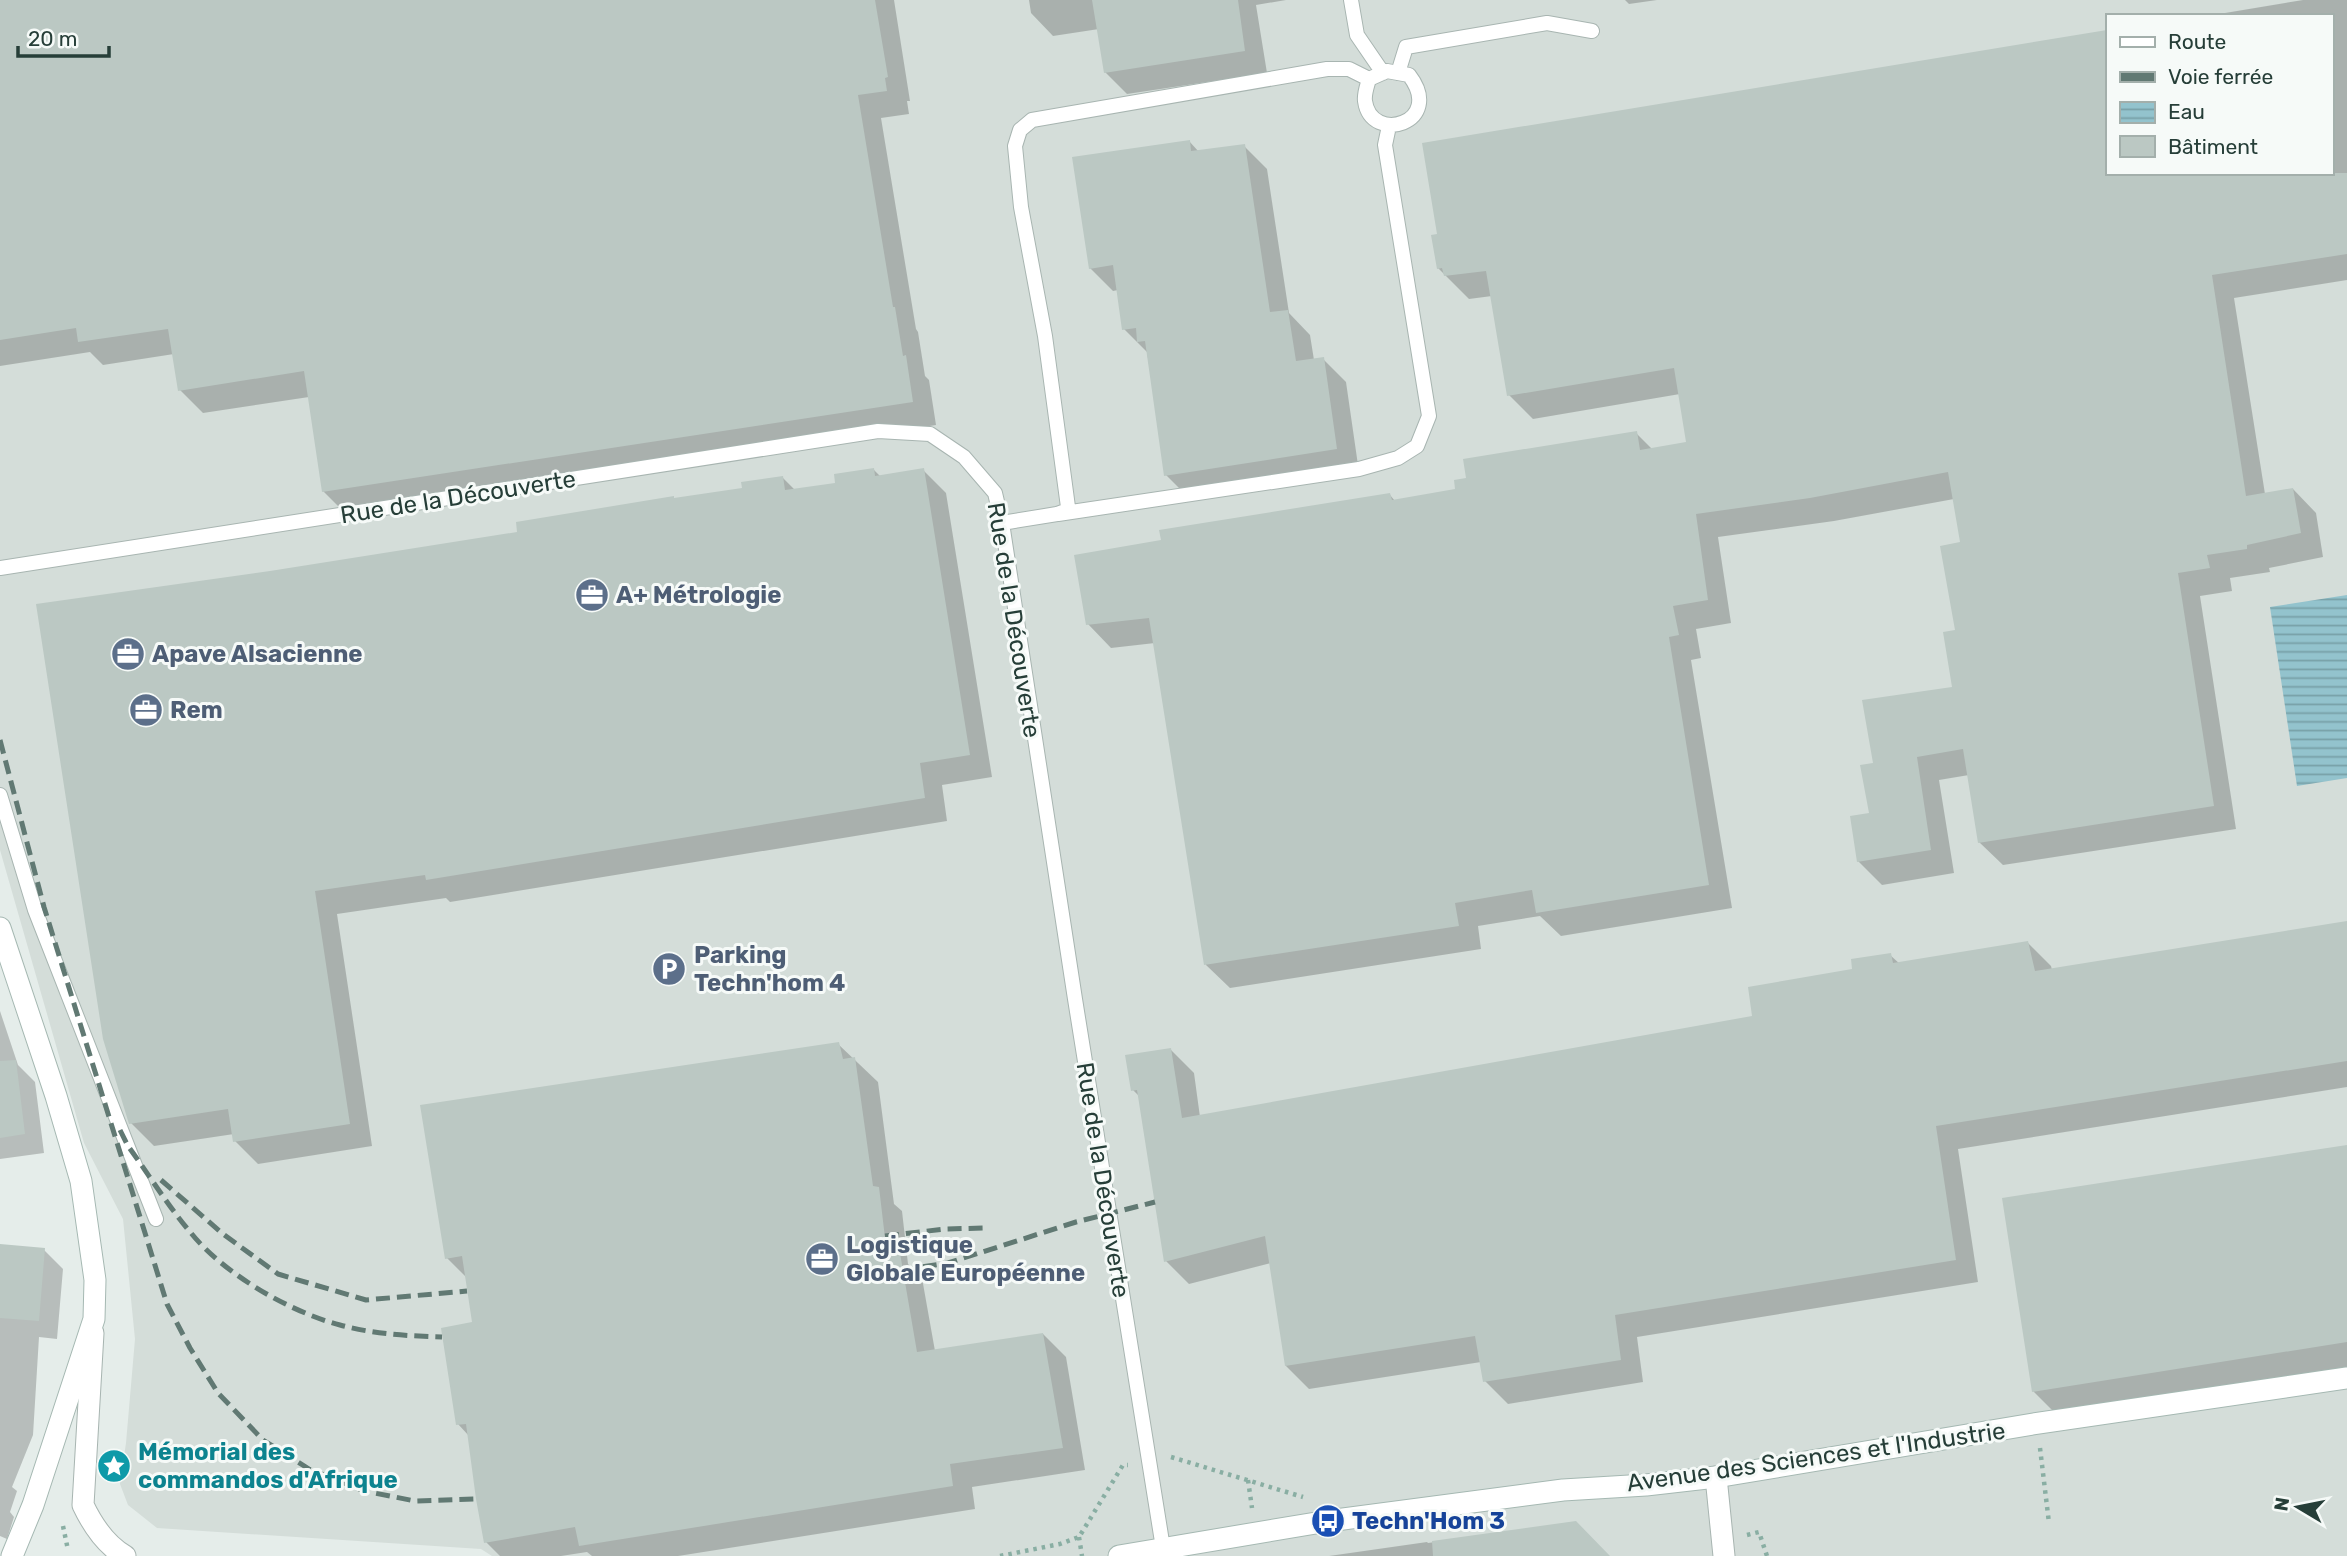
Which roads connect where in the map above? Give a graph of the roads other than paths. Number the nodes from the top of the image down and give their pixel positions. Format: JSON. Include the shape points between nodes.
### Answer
{"nodes":[{"id":1,"x":1351,"y":0,"type":"edge"},
{"id":2,"x":1592,"y":31,"type":"dead end"},
{"id":3,"x":1383,"y":75,"type":"junction"},
{"id":4,"x":1389,"y":126,"type":"junction"},
{"id":5,"x":1057,"y":514,"type":"junction"},
{"id":6,"x":1002,"y":523,"type":"junction"},
{"id":7,"x":0,"y":568,"type":"edge"},
{"id":8,"x":0,"y":796,"type":"edge"},
{"id":9,"x":0,"y":929,"type":"edge"},
{"id":10,"x":156,"y":1219,"type":"dead end"},
{"id":11,"x":94,"y":1319,"type":"junction"},
{"id":12,"x":2347,"y":1378,"type":"edge"},
{"id":13,"x":1716,"y":1477,"type":"junction"},
{"id":14,"x":1163,"y":1549,"type":"junction"},
{"id":15,"x":12,"y":1556,"type":"edge"},
{"id":16,"x":125,"y":1556,"type":"edge"},
{"id":17,"x":1119,"y":1556,"type":"edge"},
{"id":18,"x":1724,"y":1556,"type":"edge"}],
"edges":[{"from":1,"to":3,"type":"lane","via":[[1357,35]]},
{"from":2,"to":3,"type":"lane","via":[[1547,23],[1406,47]]},
{"from":3,"to":4,"type":"lane","via":[[1364,98],[1368,111]]},
{"from":3,"to":4,"type":"lane","via":[[1409,75],[1421,103],[1414,116]]},
{"from":3,"to":5,"type":"lane","via":[[1327,69],[1032,120],[1020,130],[1015,146],[1021,207],[1068,499],[1068,507]]},
{"from":4,"to":5,"type":"lane","via":[[1385,145],[1429,416],[1417,446],[1398,458],[1359,469]]},
{"from":5,"to":6,"type":"lane"},
{"from":6,"to":7,"type":"lane","name":"Rue de la Découverte","via":[[995,493],[964,457],[930,434],[878,431]]},
{"from":6,"to":14,"type":"lane","name":"Rue de la Découverte"},
{"from":8,"to":10,"type":"lane","via":[[35,910]]},
{"from":9,"to":11,"type":"street","via":[[81,1181],[95,1280]]},
{"from":11,"to":15,"type":"street"},
{"from":11,"to":16,"type":"street","via":[[83,1505],[104,1538]]},
{"from":12,"to":13,"type":"street","name":"Avenue des Sciences et l'Industrie"},
{"from":13,"to":14,"type":"street","name":"Avenue des Sciences et l'Industrie","via":[[1549,1492],[1328,1521]]},
{"from":13,"to":18,"type":"street"},
{"from":14,"to":17,"type":"street","name":"Avenue des Sciences et l'Industrie"}]}
